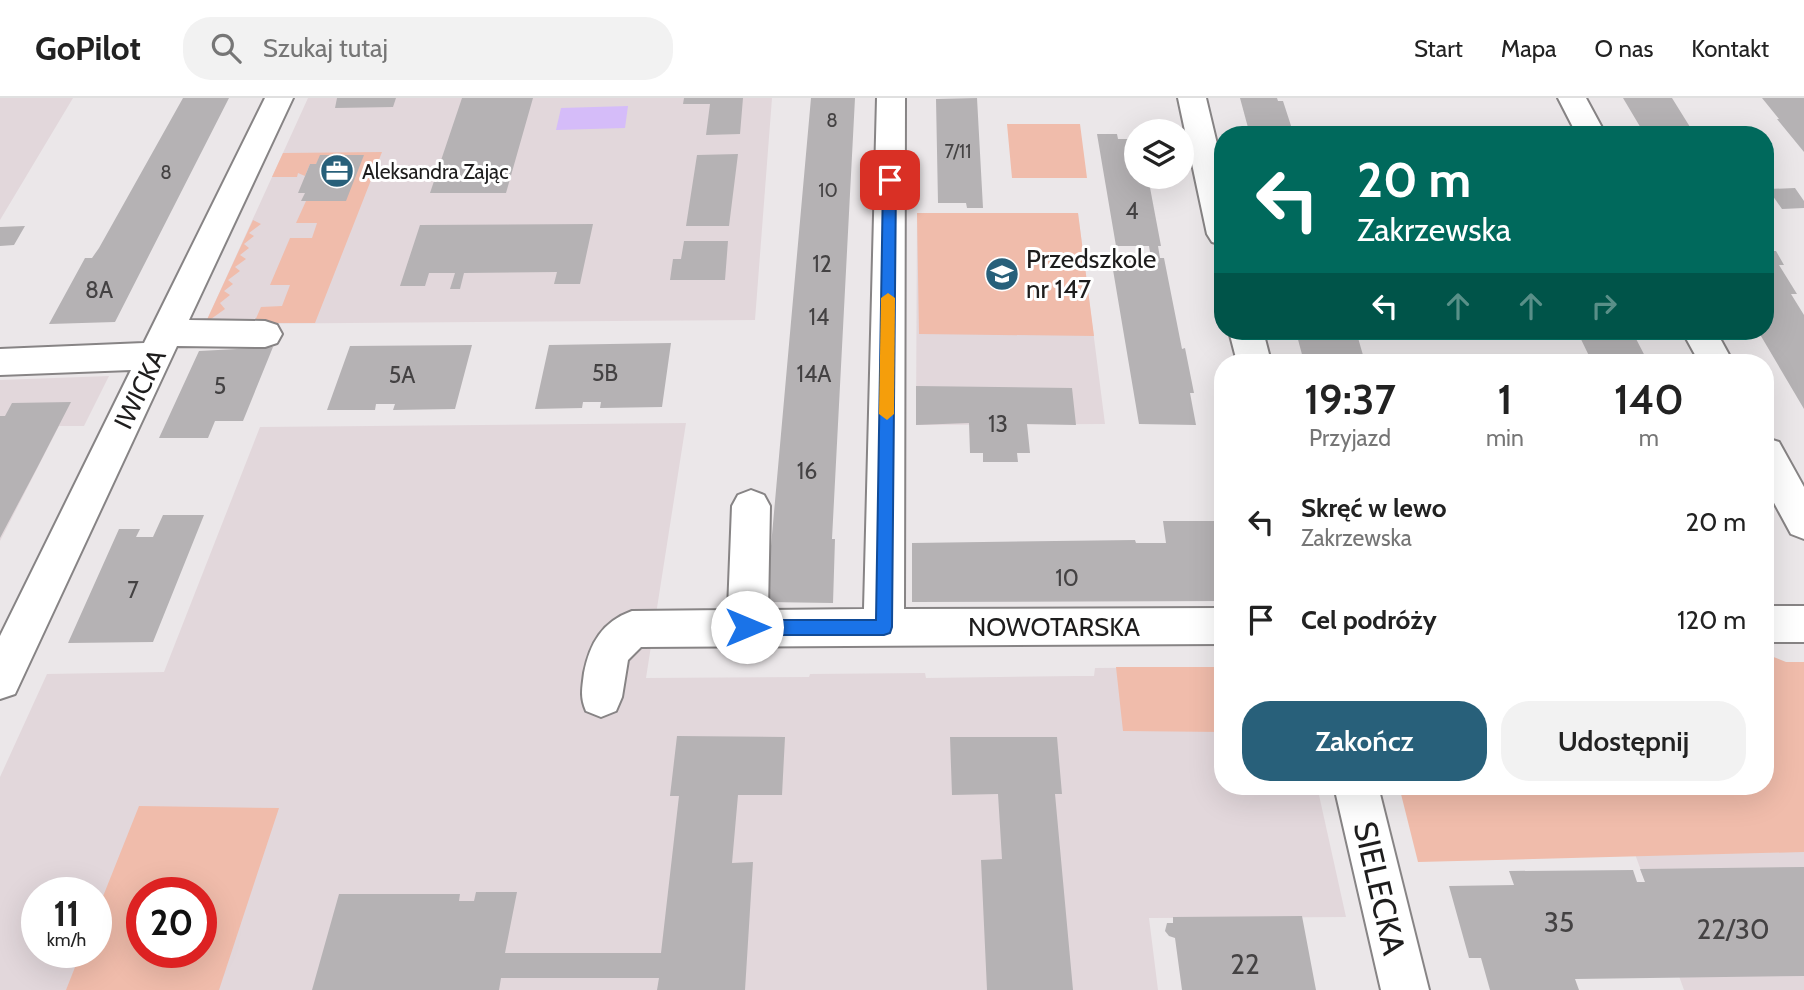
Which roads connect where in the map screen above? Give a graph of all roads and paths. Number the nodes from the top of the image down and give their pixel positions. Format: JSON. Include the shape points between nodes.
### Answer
{"nodes":[{"id":1,"x":279,"y":98,"type":"edge"},
{"id":2,"x":891,"y":98,"type":"edge"},
{"id":3,"x":1192,"y":98,"type":"edge"},
{"id":4,"x":1572,"y":98,"type":"edge"},
{"id":5,"x":1587,"y":126,"type":"edge"},
{"id":6,"x":1214,"y":195,"type":"edge"},
{"id":7,"x":265,"y":334,"type":"dead end"},
{"id":8,"x":161,"y":345,"type":"junction"},
{"id":9,"x":0,"y":362,"type":"edge"},
{"id":10,"x":1774,"y":468,"type":"edge"},
{"id":11,"x":751,"y":506,"type":"dead end"},
{"id":12,"x":1804,"y":523,"type":"edge"},
{"id":13,"x":1774,"y":624,"type":"edge"},
{"id":14,"x":1804,"y":624,"type":"edge"},
{"id":15,"x":1214,"y":626,"type":"edge"},
{"id":16,"x":747,"y":627,"type":"junction"},
{"id":17,"x":884,"y":627,"type":"junction"},
{"id":18,"x":0,"y":680,"type":"edge"},
{"id":19,"x":601,"y":697,"type":"dead end"},
{"id":20,"x":1358,"y":795,"type":"edge"},
{"id":21,"x":1405,"y":990,"type":"edge"}],
"edges":[{"from":1,"to":8,"type":"street","name":"IWICKA"},
{"from":2,"to":17,"type":"street"},
{"from":3,"to":6,"type":"street"},
{"from":4,"to":5,"type":"street"},
{"from":7,"to":8,"type":"street"},
{"from":8,"to":9,"type":"street"},
{"from":8,"to":18,"type":"street","name":"IWICKA"},
{"from":10,"to":12,"type":"street"},
{"from":11,"to":16,"type":"street"},
{"from":13,"to":14,"type":"street"},
{"from":15,"to":17,"type":"street","name":"NOWOTARSKA"},
{"from":16,"to":17,"type":"street","name":"NOWOTARSKA"},
{"from":16,"to":19,"type":"street","name":"NOWOTARSKA","via":[[632,629],[609,651]]},
{"from":20,"to":21,"type":"street","name":"SIELECKA"}]}
